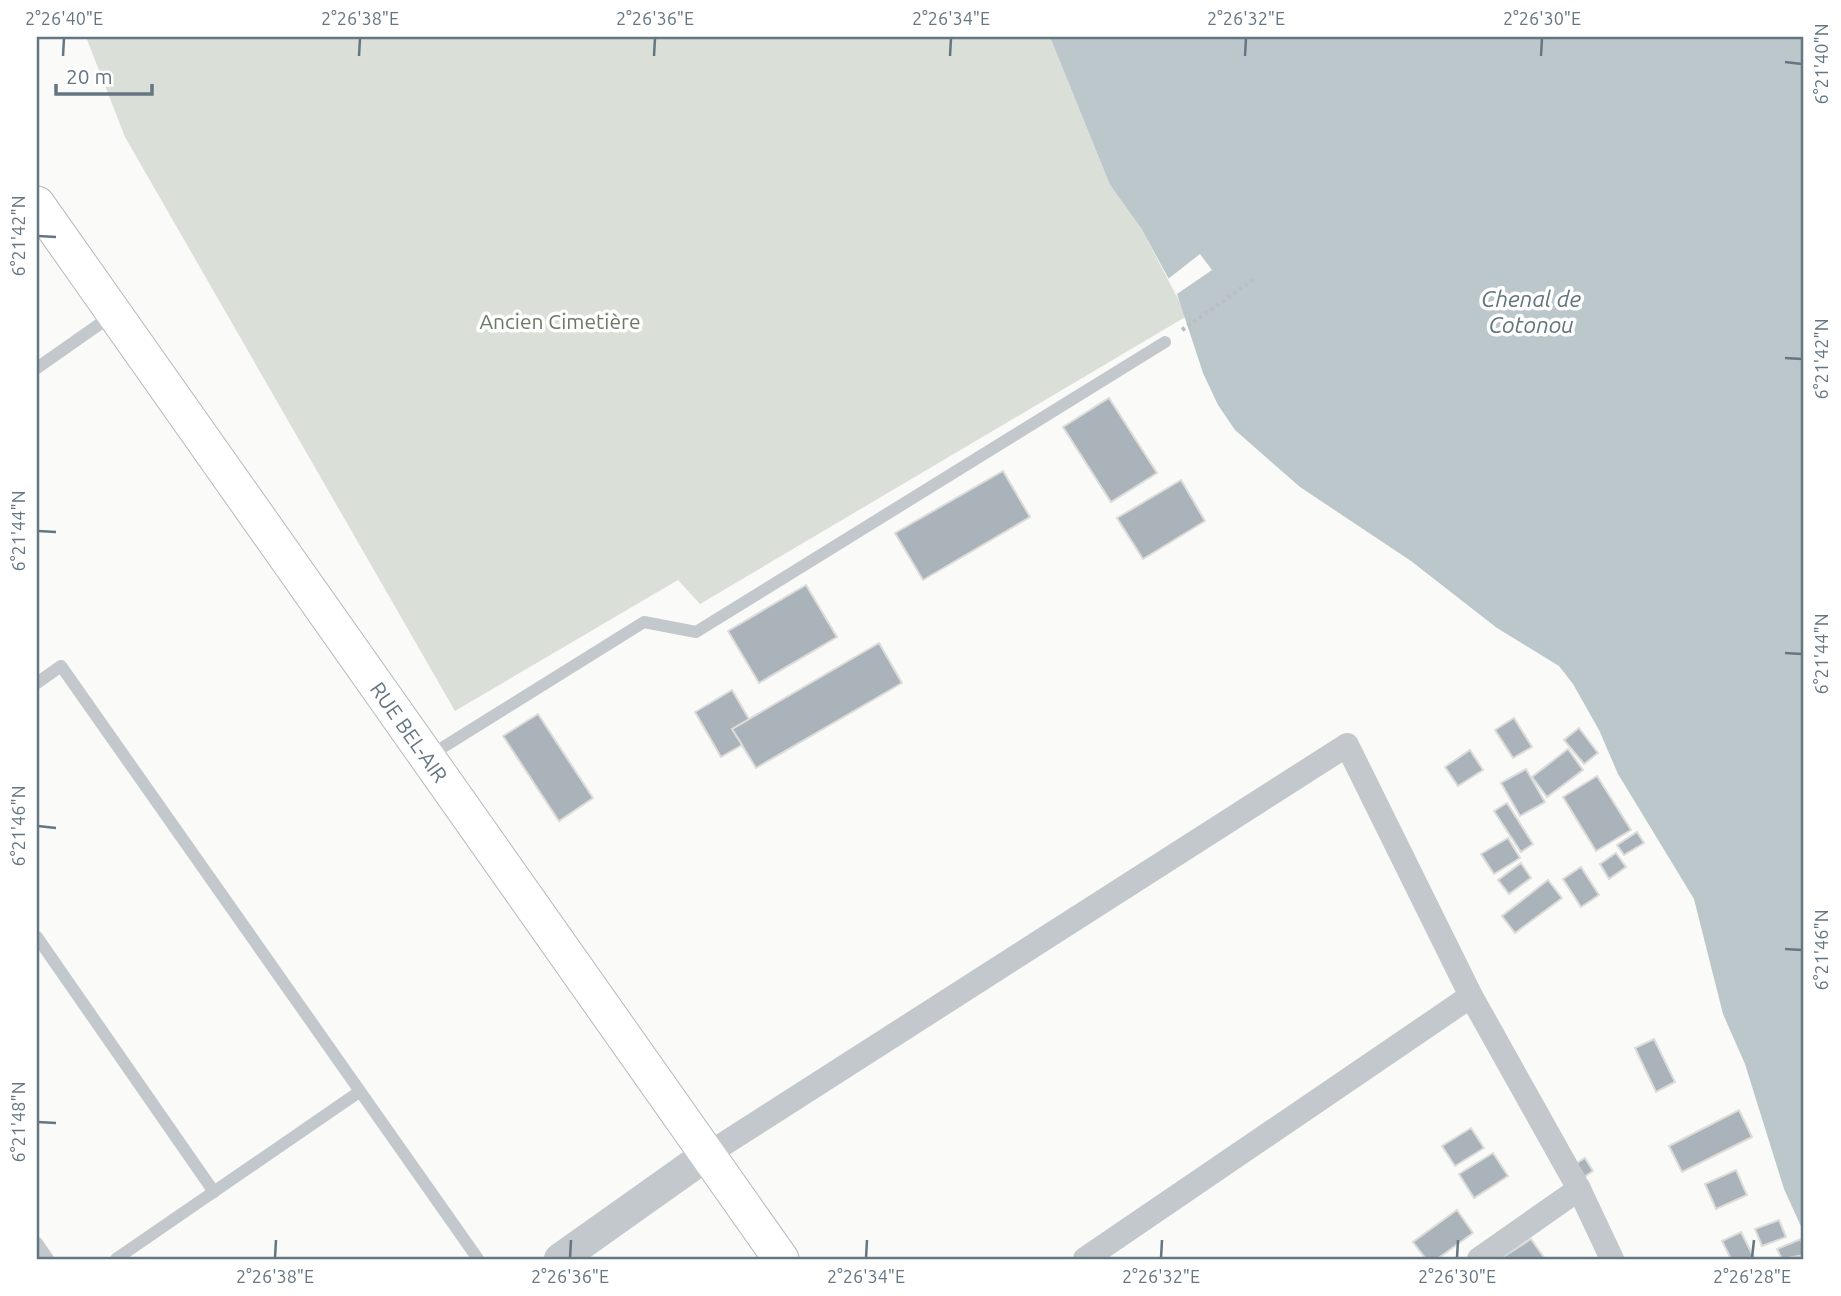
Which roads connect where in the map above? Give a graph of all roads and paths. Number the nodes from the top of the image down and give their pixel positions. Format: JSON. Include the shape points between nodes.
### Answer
{"nodes":[{"id":1,"x":37,"y":204,"type":"edge"},
{"id":2,"x":1253,"y":280,"type":"dead end"},
{"id":3,"x":115,"y":313,"type":"junction"},
{"id":4,"x":1165,"y":342,"type":"joint"},
{"id":5,"x":37,"y":368,"type":"edge"},
{"id":6,"x":37,"y":683,"type":"edge"},
{"id":7,"x":426,"y":758,"type":"junction"},
{"id":8,"x":37,"y":937,"type":"edge"},
{"id":9,"x":1471,"y":996,"type":"junction"},
{"id":10,"x":359,"y":1092,"type":"junction"},
{"id":11,"x":708,"y":1154,"type":"junction"},
{"id":12,"x":1579,"y":1189,"type":"junction"},
{"id":13,"x":214,"y":1192,"type":"junction"},
{"id":14,"x":37,"y":1243,"type":"edge"},
{"id":15,"x":48,"y":1259,"type":"edge"},
{"id":16,"x":116,"y":1259,"type":"edge"},
{"id":17,"x":478,"y":1259,"type":"edge"},
{"id":18,"x":560,"y":1259,"type":"edge"},
{"id":19,"x":781,"y":1259,"type":"edge"},
{"id":20,"x":1085,"y":1259,"type":"edge"},
{"id":21,"x":1479,"y":1259,"type":"edge"},
{"id":22,"x":1612,"y":1259,"type":"edge"}],
"edges":[{"from":1,"to":3,"type":"main road","name":"RUE BEL-AIR"},
{"from":2,"to":4,"type":"path"},
{"from":3,"to":5,"type":"lane"},
{"from":3,"to":7,"type":"main road","name":"RUE BEL-AIR"},
{"from":4,"to":7,"type":"lane","via":[[696,632],[644,622]]},
{"from":6,"to":10,"type":"lane","via":[[61,666]]},
{"from":7,"to":11,"type":"main road","name":"RUE BEL-AIR"},
{"from":8,"to":13,"type":"lane"},
{"from":9,"to":11,"type":"street","via":[[1347,745]]},
{"from":9,"to":12,"type":"street"},
{"from":9,"to":20,"type":"street"},
{"from":10,"to":13,"type":"lane"},
{"from":10,"to":17,"type":"lane"},
{"from":11,"to":18,"type":"street"},
{"from":11,"to":19,"type":"main road","name":"RUE BEL-AIR"},
{"from":12,"to":21,"type":"street"},
{"from":12,"to":22,"type":"street"},
{"from":13,"to":16,"type":"lane"},
{"from":14,"to":15,"type":"lane"}]}
